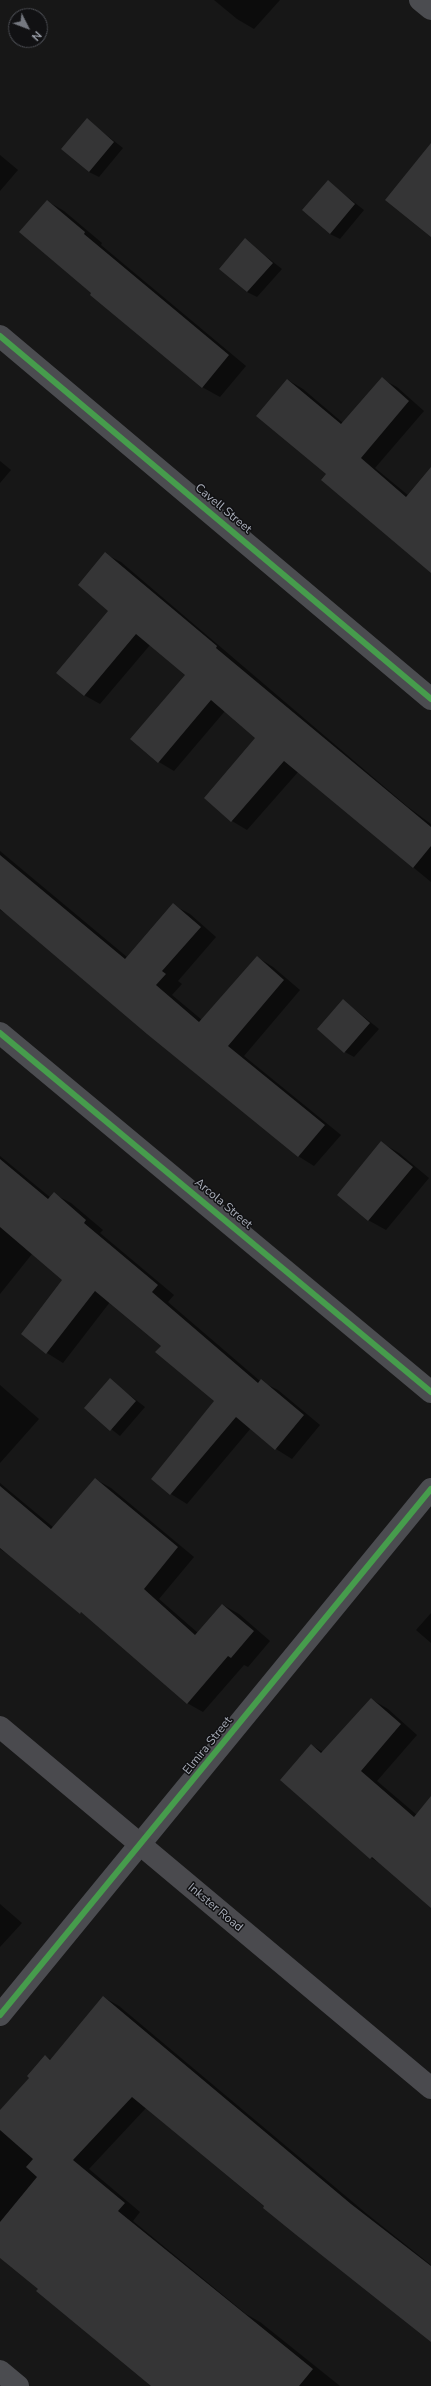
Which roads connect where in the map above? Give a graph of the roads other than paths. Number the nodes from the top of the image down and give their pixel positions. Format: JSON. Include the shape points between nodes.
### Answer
{"nodes":[{"id":1,"x":420,"y":0,"type":"edge"},
{"id":2,"x":431,"y":9,"type":"edge"},
{"id":3,"x":0,"y":336,"type":"edge"},
{"id":4,"x":431,"y":699,"type":"edge"},
{"id":5,"x":0,"y":1033,"type":"edge"},
{"id":6,"x":431,"y":1392,"type":"edge"},
{"id":7,"x":431,"y":1489,"type":"edge"},
{"id":8,"x":0,"y":1727,"type":"edge"},
{"id":9,"x":140,"y":1845,"type":"junction"},
{"id":10,"x":0,"y":2015,"type":"edge"},
{"id":11,"x":431,"y":2088,"type":"edge"},
{"id":12,"x":0,"y":2371,"type":"edge"},
{"id":13,"x":18,"y":2386,"type":"edge"}],
"edges":[{"from":1,"to":2,"type":"street"},
{"from":3,"to":4,"type":"street","name":"Cavell Street"},
{"from":5,"to":6,"type":"street","name":"Arcola Street"},
{"from":7,"to":9,"type":"street","name":"Elmira Street"},
{"from":8,"to":9,"type":"main road","name":"Inkster Road"},
{"from":9,"to":10,"type":"street","name":"Elmira Street"},
{"from":9,"to":11,"type":"main road","name":"Inkster Road"},
{"from":12,"to":13,"type":"street"}]}
